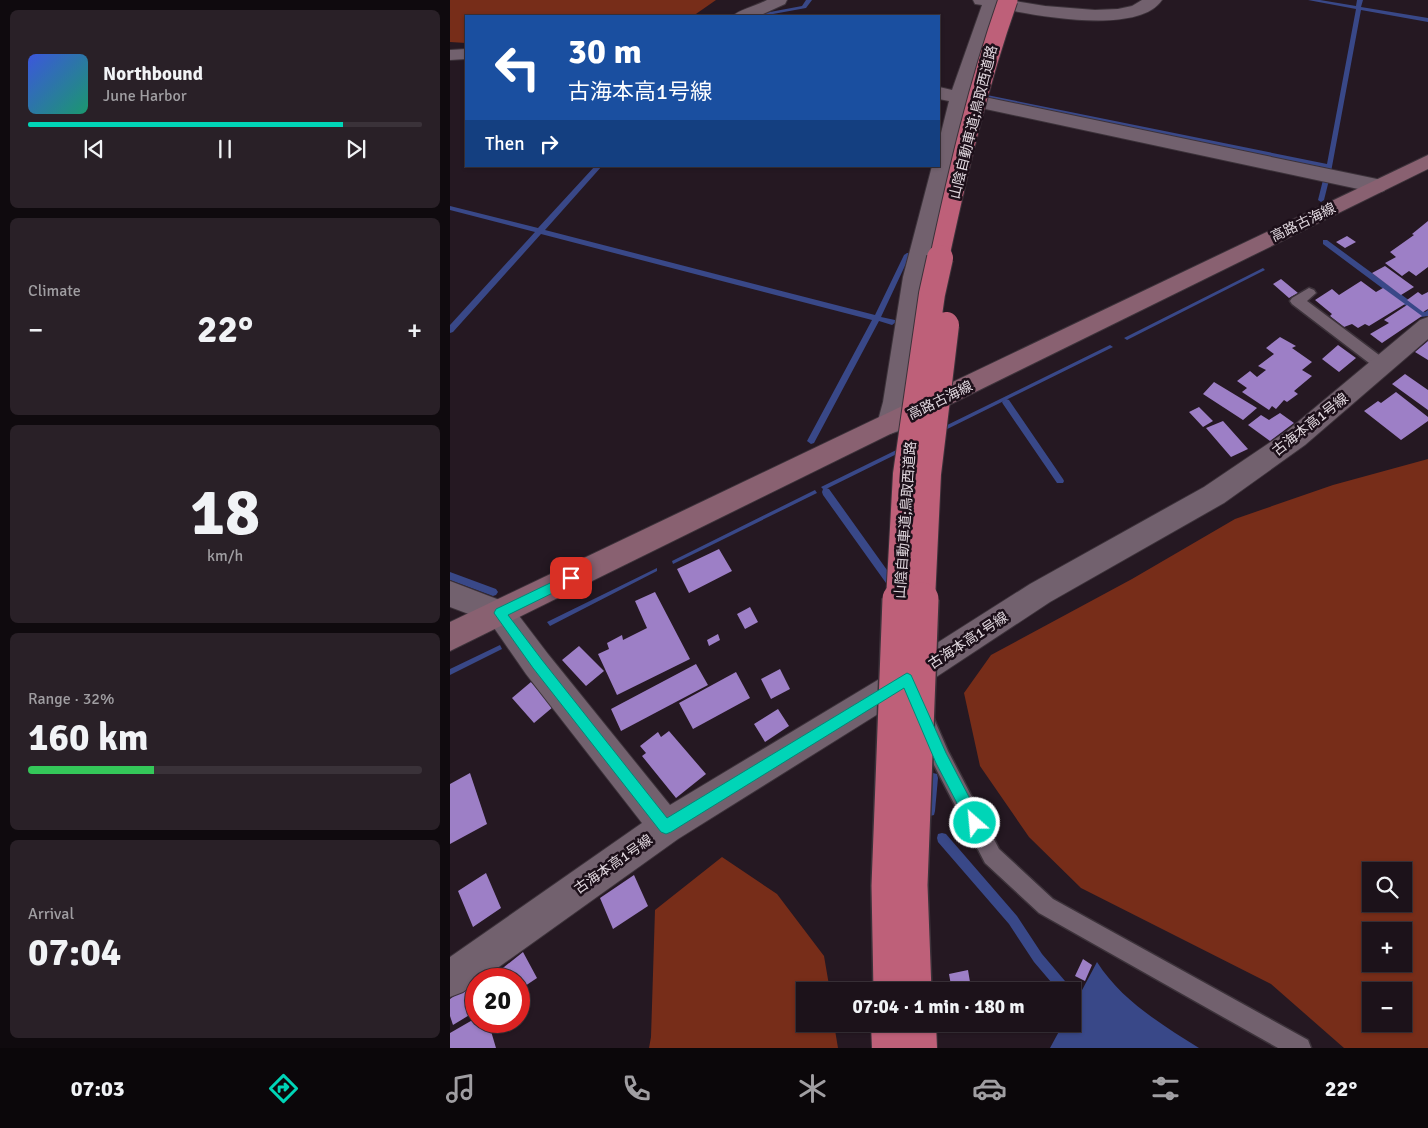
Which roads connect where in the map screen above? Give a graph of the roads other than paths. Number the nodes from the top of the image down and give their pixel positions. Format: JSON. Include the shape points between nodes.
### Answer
{"nodes":[{"id":1,"x":779,"y":0,"type":"edge"},
{"id":2,"x":1020,"y":0,"type":"edge"},
{"id":3,"x":1154,"y":0,"type":"edge"},
{"id":4,"x":994,"y":1,"type":"edge"},
{"id":5,"x":745,"y":15,"type":"edge"},
{"id":6,"x":465,"y":54,"type":"edge"},
{"id":7,"x":450,"y":55,"type":"edge"},
{"id":8,"x":940,"y":93,"type":"edge"},
{"id":9,"x":960,"y":97,"type":"junction"},
{"id":10,"x":1428,"y":161,"type":"edge"},
{"id":11,"x":1377,"y":186,"type":"junction"},
{"id":12,"x":1310,"y":293,"type":"dead end"},
{"id":13,"x":1428,"y":326,"type":"edge"},
{"id":14,"x":1382,"y":365,"type":"junction"},
{"id":15,"x":890,"y":424,"type":"junction"},
{"id":16,"x":450,"y":594,"type":"edge"},
{"id":17,"x":500,"y":613,"type":"junction"},
{"id":18,"x":450,"y":636,"type":"edge"},
{"id":19,"x":907,"y":679,"type":"junction"},
{"id":20,"x":666,"y":827,"type":"junction"},
{"id":21,"x":450,"y":978,"type":"edge"},
{"id":22,"x":890,"y":982,"type":"edge"},
{"id":23,"x":916,"y":982,"type":"edge"},
{"id":24,"x":890,"y":1032,"type":"edge"},
{"id":25,"x":917,"y":1032,"type":"edge"},
{"id":26,"x":891,"y":1048,"type":"edge"},
{"id":27,"x":918,"y":1048,"type":"edge"},
{"id":28,"x":1300,"y":1048,"type":"edge"}],
"edges":[{"from":1,"to":5,"type":"street"},
{"from":2,"to":23,"type":"highway","name":"山陰自動車道;鳥取西道路","bridge":true,"via":[[976,156],[950,296],[928,474],[911,885]]},
{"from":3,"to":4,"type":"street","via":[[1136,10],[1116,15],[1080,16]]},
{"from":4,"to":9,"type":"street"},
{"from":4,"to":22,"type":"highway","name":"山陰自動車道;鳥取西道路","bridge":true,"via":[[990,50],[962,154],[932,294],[906,474],[888,886]]},
{"from":6,"to":7,"type":"street"},
{"from":8,"to":9,"type":"street"},
{"from":9,"to":11,"type":"street"},
{"from":9,"to":15,"type":"street","via":[[914,277]]},
{"from":10,"to":11,"type":"main road","name":"高路古海線"},
{"from":11,"to":15,"type":"main road","name":"高路古海線"},
{"from":12,"to":14,"type":"lane","via":[[1297,301]]},
{"from":13,"to":14,"type":"street","name":"古海本高1号線"},
{"from":14,"to":19,"type":"street","name":"古海本高1号線","via":[[1296,438],[1214,495],[1040,593]]},
{"from":15,"to":17,"type":"main road","name":"高路古海線"},
{"from":16,"to":17,"type":"street"},
{"from":17,"to":18,"type":"main road","name":"高路古海線"},
{"from":17,"to":20,"type":"street"},
{"from":19,"to":20,"type":"street","name":"古海本高1号線"},
{"from":19,"to":28,"type":"lane","via":[[941,758],[998,862],[1046,906]]},
{"from":20,"to":21,"type":"street","name":"古海本高1号線"},
{"from":24,"to":26,"type":"highway"},
{"from":25,"to":27,"type":"highway"}]}
